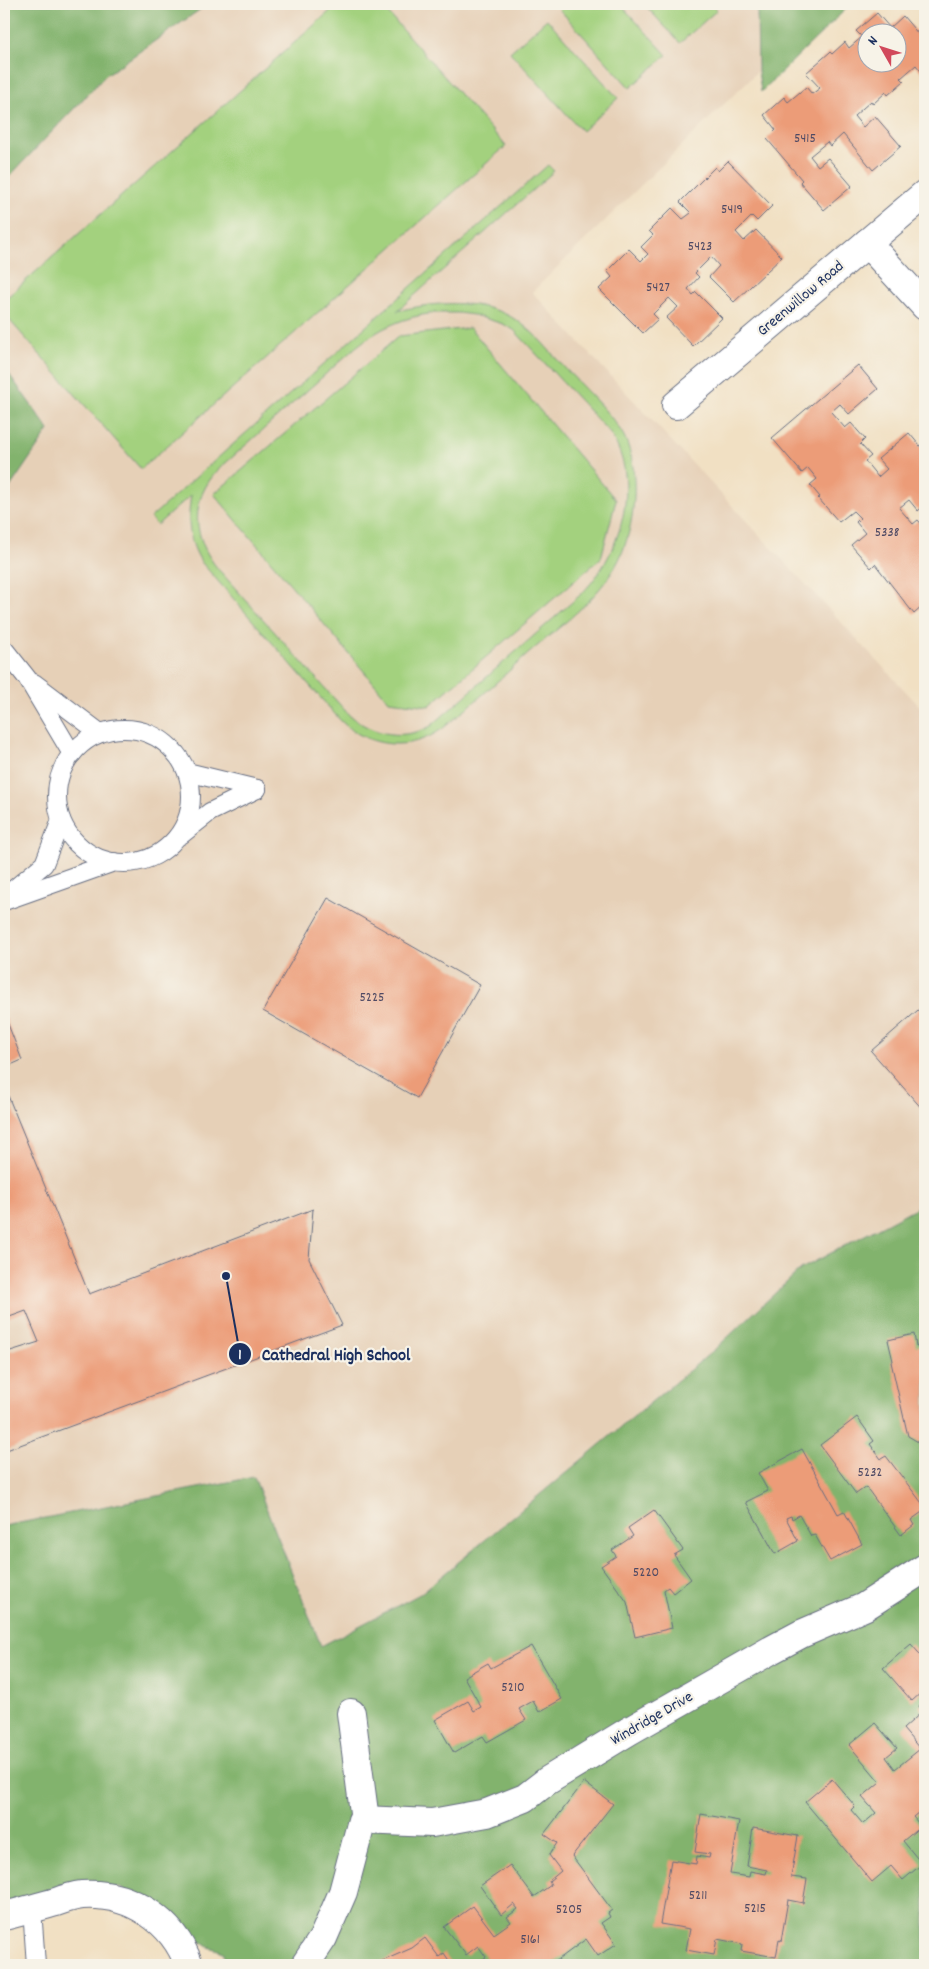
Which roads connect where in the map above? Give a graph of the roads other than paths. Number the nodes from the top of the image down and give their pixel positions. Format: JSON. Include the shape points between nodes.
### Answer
{"nodes":[{"id":1,"x":925,"y":194,"type":"edge"},
{"id":2,"x":867,"y":243,"type":"junction"},
{"id":3,"x":925,"y":306,"type":"edge"},
{"id":4,"x":676,"y":404,"type":"dead end"},
{"id":5,"x":4,"y":649,"type":"edge"},
{"id":6,"x":27,"y":678,"type":"junction"},
{"id":7,"x":100,"y":733,"type":"junction"},
{"id":8,"x":72,"y":754,"type":"junction"},
{"id":9,"x":187,"y":772,"type":"junction"},
{"id":10,"x":61,"y":820,"type":"junction"},
{"id":11,"x":176,"y":838,"type":"junction"},
{"id":12,"x":114,"y":862,"type":"junction"},
{"id":13,"x":4,"y":899,"type":"edge"},
{"id":14,"x":925,"y":1568,"type":"edge"},
{"id":15,"x":351,"y":1713,"type":"dead end"},
{"id":16,"x":365,"y":1820,"type":"junction"},
{"id":17,"x":32,"y":1909,"type":"junction"},
{"id":18,"x":4,"y":1916,"type":"edge"},
{"id":19,"x":36,"y":1965,"type":"edge"},
{"id":20,"x":189,"y":1965,"type":"edge"},
{"id":21,"x":305,"y":1965,"type":"edge"}],
"edges":[{"from":1,"to":2,"type":"street","name":"Greenwillow Road"},
{"from":2,"to":3,"type":"street"},
{"from":2,"to":4,"type":"street","name":"Greenwillow Road"},
{"from":5,"to":6,"type":"lane"},
{"from":6,"to":7,"type":"lane"},
{"from":6,"to":8,"type":"lane"},
{"from":7,"to":8,"type":"lane"},
{"from":7,"to":9,"type":"lane","via":[[121,729],[141,731],[161,740],[176,753]]},
{"from":8,"to":10,"type":"lane","via":[[62,769],[58,786]]},
{"from":9,"to":11,"type":"lane","via":[[191,806]]},
{"from":9,"to":11,"type":"lane","via":[[257,789],[210,812]]},
{"from":10,"to":12,"type":"lane","via":[[73,840],[91,855]]},
{"from":10,"to":13,"type":"lane","via":[[44,864]]},
{"from":11,"to":12,"type":"lane","via":[[148,859]]},
{"from":12,"to":13,"type":"lane"},
{"from":14,"to":16,"type":"street","name":"Windridge Drive","via":[[864,1607],[770,1650],[629,1731],[525,1798],[487,1813],[432,1823]]},
{"from":15,"to":16,"type":"street"},
{"from":16,"to":21,"type":"street","via":[[362,1820],[343,1892],[323,1938]]},
{"from":17,"to":18,"type":"street"},
{"from":17,"to":19,"type":"lane"},
{"from":17,"to":20,"type":"street","via":[[81,1895],[121,1899],[164,1924],[180,1943]]}]}
